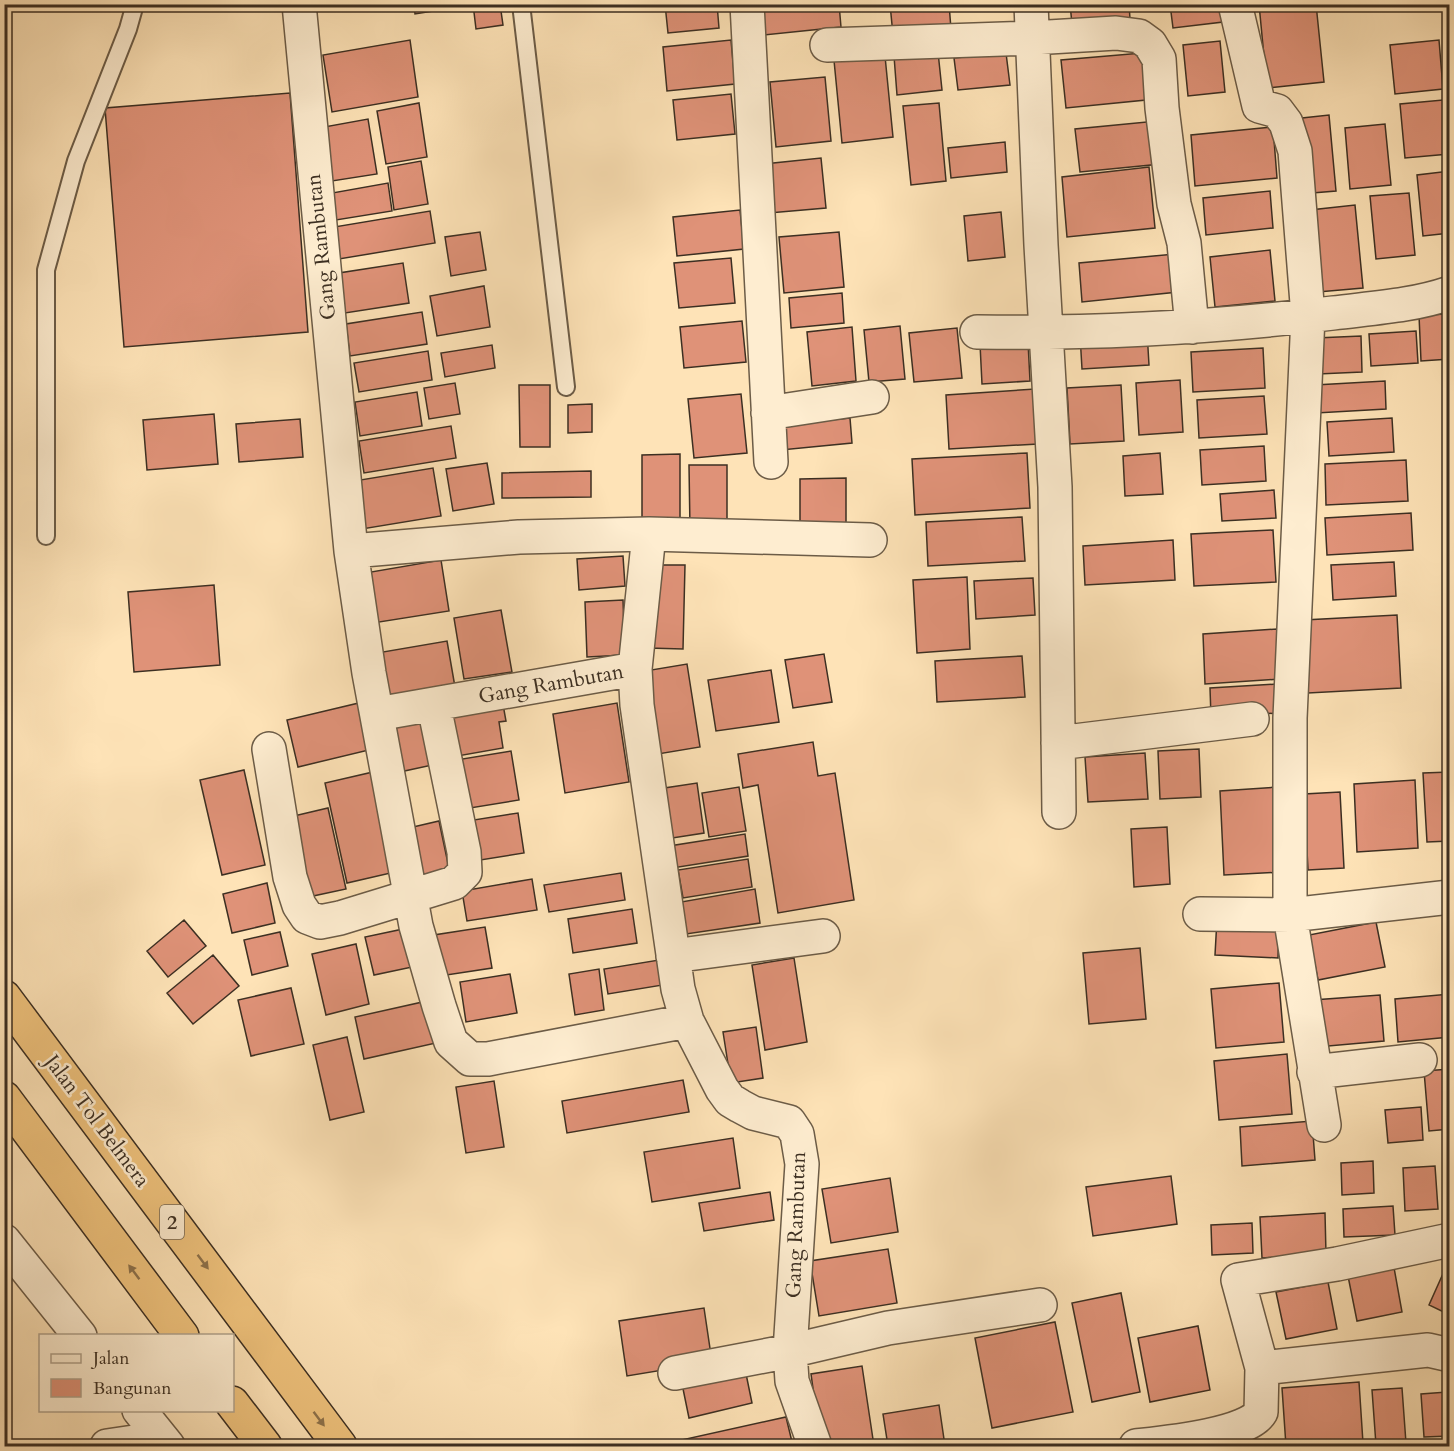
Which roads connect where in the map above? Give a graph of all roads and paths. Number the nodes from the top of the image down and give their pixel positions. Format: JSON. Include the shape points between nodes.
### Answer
{"nodes":[{"id":1,"x":135,"y":4,"type":"edge"},
{"id":2,"x":299,"y":4,"type":"edge"},
{"id":3,"x":521,"y":4,"type":"edge"},
{"id":4,"x":747,"y":4,"type":"edge"},
{"id":5,"x":1031,"y":4,"type":"edge"},
{"id":6,"x":1235,"y":4,"type":"edge"},
{"id":7,"x":1032,"y":38,"type":"junction"},
{"id":8,"x":827,"y":45,"type":"dead end"},
{"id":9,"x":1449,"y":293,"type":"edge"},
{"id":10,"x":1308,"y":316,"type":"junction"},
{"id":11,"x":1192,"y":327,"type":"junction"},
{"id":12,"x":977,"y":332,"type":"dead end"},
{"id":13,"x":1046,"y":333,"type":"junction"},
{"id":14,"x":566,"y":387,"type":"dead end"},
{"id":15,"x":872,"y":397,"type":"dead end"},
{"id":16,"x":768,"y":413,"type":"junction"},
{"id":17,"x":771,"y":462,"type":"dead end"},
{"id":18,"x":648,"y":534,"type":"junction"},
{"id":19,"x":46,"y":536,"type":"dead end"},
{"id":20,"x":870,"y":540,"type":"dead end"},
{"id":21,"x":351,"y":551,"type":"junction"},
{"id":22,"x":635,"y":669,"type":"junction"},
{"id":23,"x":434,"y":706,"type":"junction"},
{"id":24,"x":377,"y":714,"type":"junction"},
{"id":25,"x":1252,"y":719,"type":"dead end"},
{"id":26,"x":1058,"y":742,"type":"junction"},
{"id":27,"x":268,"y":749,"type":"dead end"},
{"id":28,"x":1059,"y":812,"type":"dead end"},
{"id":29,"x":411,"y":895,"type":"junction"},
{"id":30,"x":1449,"y":897,"type":"edge"},
{"id":31,"x":1200,"y":914,"type":"dead end"},
{"id":32,"x":1290,"y":915,"type":"junction"},
{"id":33,"x":823,"y":936,"type":"dead end"},
{"id":34,"x":673,"y":956,"type":"junction"},
{"id":35,"x":4,"y":997,"type":"edge"},
{"id":36,"x":687,"y":1021,"type":"junction"},
{"id":37,"x":1420,"y":1060,"type":"dead end"},
{"id":38,"x":1314,"y":1072,"type":"junction"},
{"id":39,"x":4,"y":1098,"type":"edge"},
{"id":40,"x":1324,"y":1125,"type":"dead end"},
{"id":41,"x":1449,"y":1240,"type":"edge"},
{"id":42,"x":4,"y":1242,"type":"edge"},
{"id":43,"x":1040,"y":1305,"type":"dead end"},
{"id":44,"x":79,"y":1334,"type":"edge"},
{"id":45,"x":181,"y":1334,"type":"edge"},
{"id":46,"x":790,"y":1351,"type":"junction"},
{"id":47,"x":1449,"y":1354,"type":"edge"},
{"id":48,"x":1262,"y":1368,"type":"junction"},
{"id":49,"x":675,"y":1373,"type":"dead end"},
{"id":50,"x":234,"y":1406,"type":"edge"},
{"id":51,"x":142,"y":1412,"type":"edge"},
{"id":52,"x":164,"y":1442,"type":"edge"},
{"id":53,"x":1189,"y":1443,"type":"edge"},
{"id":54,"x":107,"y":1446,"type":"edge"},
{"id":55,"x":265,"y":1446,"type":"edge"},
{"id":56,"x":340,"y":1446,"type":"edge"},
{"id":57,"x":815,"y":1446,"type":"edge"},
{"id":58,"x":1136,"y":1446,"type":"edge"}],
"edges":[{"from":1,"to":19,"type":"lane","via":[[76,161],[46,270]]},
{"from":2,"to":21,"type":"street","name":"Gang Rambutan"},
{"from":3,"to":14,"type":"lane"},
{"from":4,"to":16,"type":"street"},
{"from":5,"to":7,"type":"street"},
{"from":6,"to":10,"type":"street","via":[[1259,106],[1277,111],[1286,123],[1295,151]]},
{"from":7,"to":8,"type":"street"},
{"from":7,"to":11,"type":"street","via":[[1116,33],[1139,36],[1150,44],[1159,59],[1162,108],[1174,204],[1184,243]]},
{"from":7,"to":13,"type":"street"},
{"from":9,"to":10,"type":"street","via":[[1429,301]]},
{"from":10,"to":11,"type":"street"},
{"from":10,"to":32,"type":"street","via":[[1290,718]]},
{"from":11,"to":13,"type":"street"},
{"from":12,"to":13,"type":"street"},
{"from":13,"to":26,"type":"street","via":[[1055,487]]},
{"from":15,"to":16,"type":"street"},
{"from":16,"to":17,"type":"street"},
{"from":18,"to":20,"type":"street"},
{"from":18,"to":21,"type":"street","via":[[519,537]]},
{"from":18,"to":22,"type":"street"},
{"from":21,"to":24,"type":"street","name":"Gang Rambutan"},
{"from":22,"to":23,"type":"street","name":"Gang Rambutan"},
{"from":22,"to":34,"type":"street","name":"Gang Rambutan"},
{"from":23,"to":24,"type":"street","name":"Gang Rambutan"},
{"from":23,"to":29,"type":"street","via":[[465,872],[454,883]]},
{"from":24,"to":29,"type":"street"},
{"from":25,"to":26,"type":"street"},
{"from":26,"to":28,"type":"street"},
{"from":27,"to":29,"type":"street","via":[[290,877],[307,917],[320,922],[340,918]]},
{"from":29,"to":36,"type":"street","via":[[416,926],[451,1042],[470,1059],[488,1059]]},
{"from":30,"to":32,"type":"street"},
{"from":31,"to":32,"type":"street"},
{"from":32,"to":38,"type":"street"},
{"from":33,"to":34,"type":"street"},
{"from":34,"to":36,"type":"street","name":"Gang Rambutan"},
{"from":35,"to":56,"type":"highway","name":"Jalan Tol Belmera","number":"2","one_way":true},
{"from":36,"to":46,"type":"street","name":"Gang Rambutan","via":[[730,1100],[753,1113],[789,1122],[797,1134],[802,1164]]},
{"from":37,"to":38,"type":"street"},
{"from":38,"to":40,"type":"street"},
{"from":45,"to":39,"type":"highway","one_way":true},
{"from":41,"to":48,"type":"street","via":[[1238,1280]]},
{"from":42,"to":44,"type":"street"},
{"from":43,"to":46,"type":"street","via":[[888,1328]]},
{"from":46,"to":49,"type":"street"},
{"from":46,"to":57,"type":"street","name":"Gang Rambutan","via":[[792,1380]]},
{"from":47,"to":48,"type":"street","via":[[1428,1350]]},
{"from":48,"to":53,"type":"street","via":[[1262,1407],[1258,1417],[1244,1426]]},
{"from":50,"to":55,"type":"highway"},
{"from":51,"to":52,"type":"street"},
{"from":52,"to":54,"type":"street"},
{"from":53,"to":58,"type":"street"}]}
